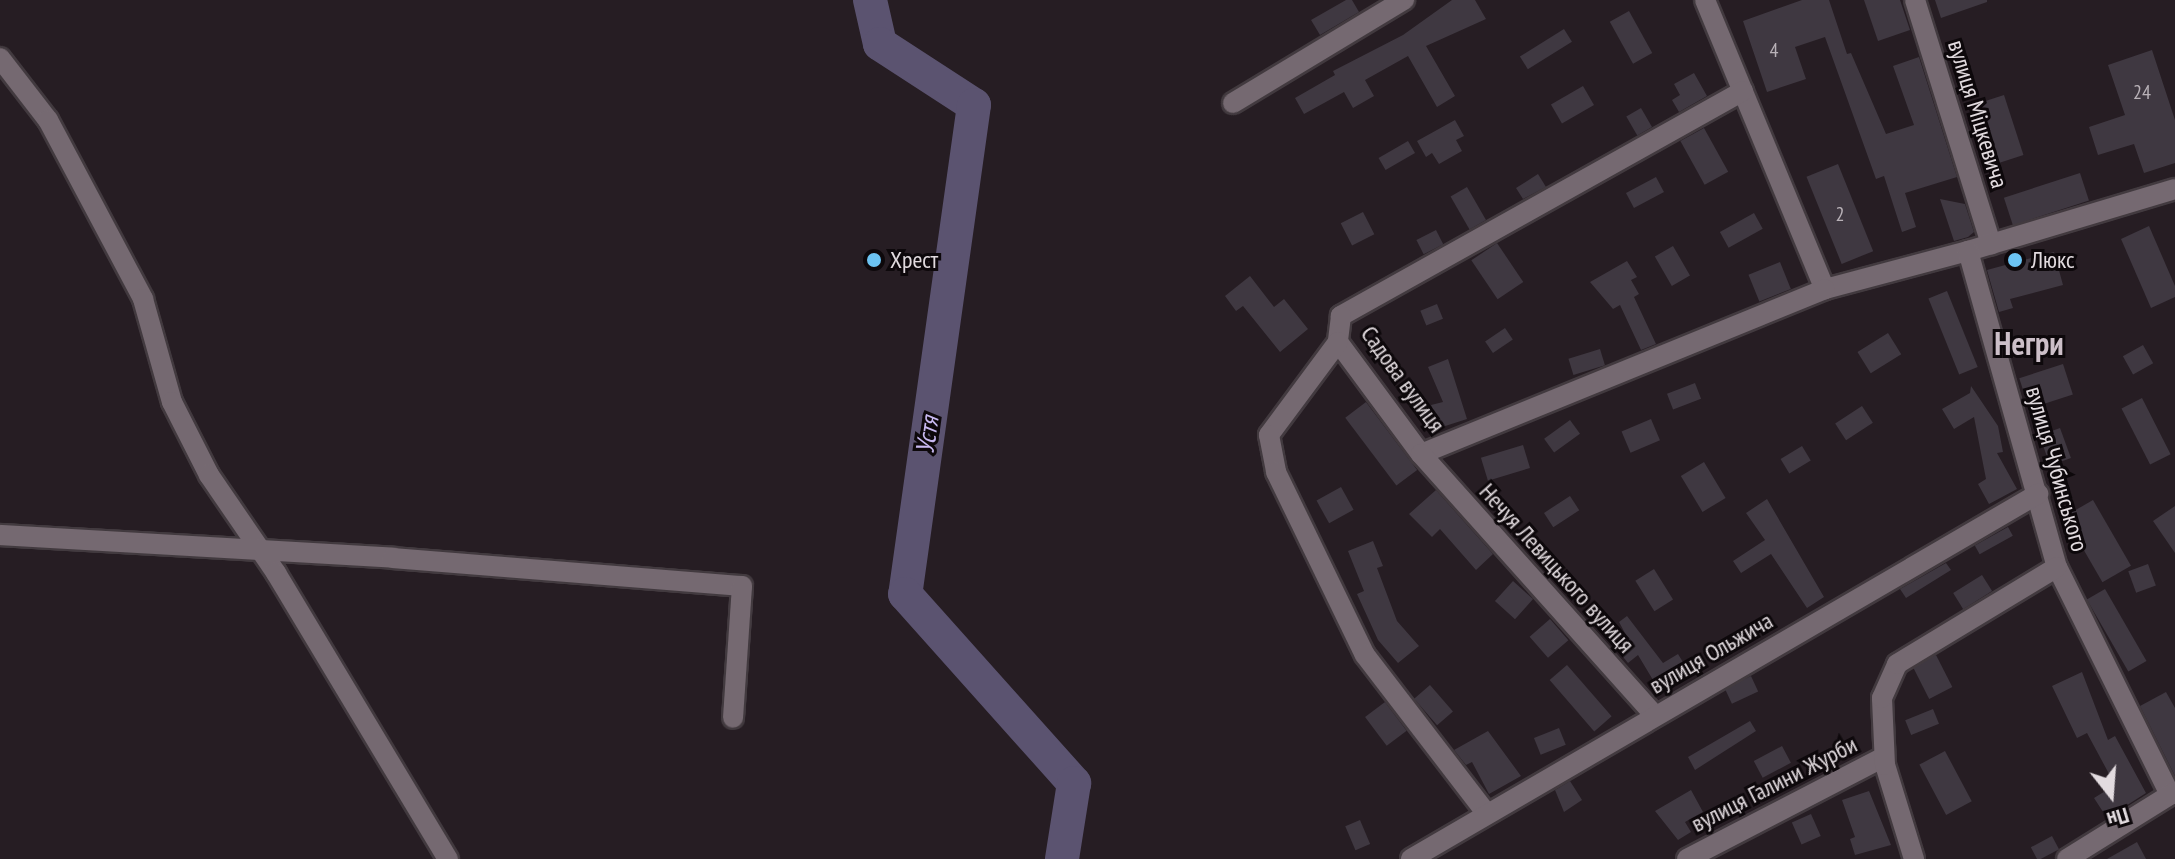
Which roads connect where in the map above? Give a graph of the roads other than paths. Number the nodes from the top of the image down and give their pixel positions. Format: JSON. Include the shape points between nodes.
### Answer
{"nodes":[{"id":1,"x":1404,"y":0,"type":"edge"},
{"id":2,"x":1705,"y":0,"type":"edge"},
{"id":3,"x":1915,"y":0,"type":"edge"},
{"id":4,"x":0,"y":58,"type":"edge"},
{"id":5,"x":1743,"y":91,"type":"junction"},
{"id":6,"x":1233,"y":103,"type":"dead end"},
{"id":7,"x":2175,"y":189,"type":"edge"},
{"id":8,"x":1991,"y":244,"type":"junction"},
{"id":9,"x":1968,"y":251,"type":"junction"},
{"id":10,"x":1825,"y":289,"type":"junction"},
{"id":11,"x":1338,"y":342,"type":"junction"},
{"id":12,"x":1421,"y":454,"type":"junction"},
{"id":13,"x":2038,"y":494,"type":"junction"},
{"id":14,"x":0,"y":535,"type":"edge"},
{"id":15,"x":262,"y":550,"type":"junction"},
{"id":16,"x":2057,"y":567,"type":"junction"},
{"id":17,"x":1655,"y":716,"type":"junction"},
{"id":18,"x":733,"y":718,"type":"dead end"},
{"id":19,"x":1884,"y":757,"type":"junction"},
{"id":20,"x":2173,"y":793,"type":"edge"},
{"id":21,"x":1487,"y":814,"type":"junction"},
{"id":22,"x":448,"y":859,"type":"edge"},
{"id":23,"x":1411,"y":859,"type":"edge"},
{"id":24,"x":1687,"y":859,"type":"edge"},
{"id":25,"x":1914,"y":859,"type":"edge"},
{"id":26,"x":2067,"y":859,"type":"edge"}],
"edges":[{"from":1,"to":6,"type":"street"},
{"from":2,"to":5,"type":"street"},
{"from":3,"to":8,"type":"street","name":"вулиця Міцкевича"},
{"from":4,"to":15,"type":"street","via":[[48,120],[143,299],[172,402],[209,475]]},
{"from":5,"to":10,"type":"street"},
{"from":5,"to":11,"type":"street","name":"Садова вулиця","via":[[1341,316]]},
{"from":7,"to":8,"type":"street"},
{"from":8,"to":9,"type":"street"},
{"from":9,"to":10,"type":"street","name":"Садова вулиця"},
{"from":9,"to":13,"type":"street","name":"вулиця Чубинського"},
{"from":10,"to":12,"type":"street","name":"Садова вулиця"},
{"from":11,"to":12,"type":"street","name":"Садова вулиця"},
{"from":11,"to":21,"type":"street","via":[[1269,435],[1276,472],[1365,655]]},
{"from":12,"to":17,"type":"street","name":"Нечуя Левицького вулиця"},
{"from":13,"to":16,"type":"street","name":"вулиця Чубинського"},
{"from":13,"to":17,"type":"street","name":"вулиця Ольжича"},
{"from":14,"to":15,"type":"street"},
{"from":15,"to":18,"type":"street","via":[[742,586]]},
{"from":15,"to":22,"type":"street"},
{"from":16,"to":19,"type":"street","via":[[1897,664],[1882,698]]},
{"from":16,"to":20,"type":"street","name":"вулиця Чубинського"},
{"from":17,"to":21,"type":"street","name":"вулиця Ольжича"},
{"from":19,"to":24,"type":"street","name":"вулиця Галини Журби"},
{"from":19,"to":25,"type":"street"},
{"from":20,"to":26,"type":"street"},
{"from":21,"to":23,"type":"street","name":"вулиця Ольжича"}]}
